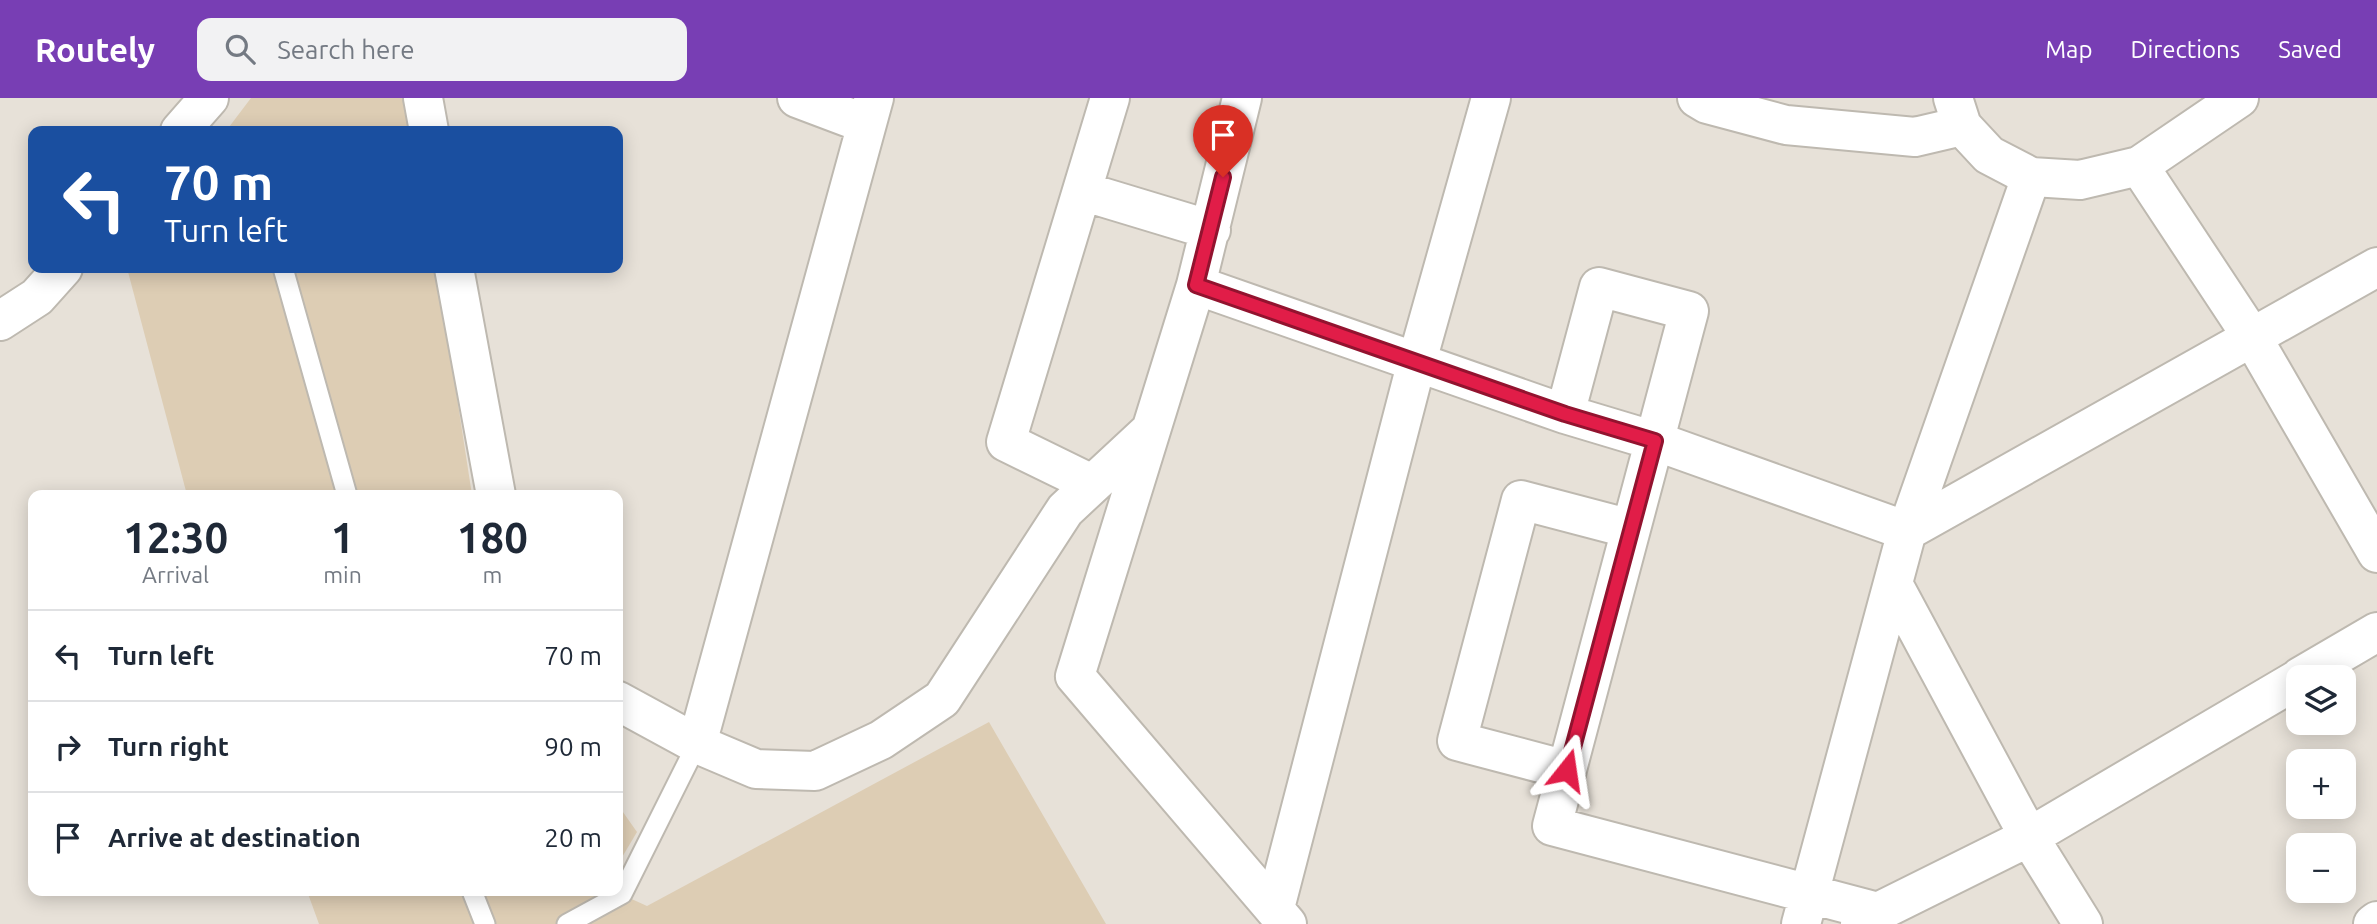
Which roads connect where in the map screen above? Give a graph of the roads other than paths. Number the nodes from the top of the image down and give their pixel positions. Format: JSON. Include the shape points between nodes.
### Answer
{"nodes":[{"id":1,"x":209,"y":98,"type":"edge"},
{"id":2,"x":423,"y":98,"type":"edge"},
{"id":3,"x":797,"y":98,"type":"edge"},
{"id":4,"x":1110,"y":98,"type":"edge"},
{"id":5,"x":1242,"y":98,"type":"edge"},
{"id":6,"x":1490,"y":98,"type":"edge"},
{"id":7,"x":1697,"y":98,"type":"edge"},
{"id":8,"x":2239,"y":98,"type":"edge"},
{"id":9,"x":870,"y":111,"type":"edge"},
{"id":10,"x":1957,"y":112,"type":"edge"},
{"id":11,"x":184,"y":126,"type":"edge"},
{"id":12,"x":428,"y":126,"type":"edge"},
{"id":13,"x":2139,"y":166,"type":"junction"},
{"id":14,"x":2031,"y":177,"type":"junction"},
{"id":15,"x":1082,"y":191,"type":"junction"},
{"id":16,"x":1211,"y":230,"type":"junction"},
{"id":17,"x":2377,"y":267,"type":"edge"},
{"id":18,"x":59,"y":273,"type":"edge"},
{"id":19,"x":284,"y":273,"type":"edge"},
{"id":20,"x":455,"y":273,"type":"edge"},
{"id":21,"x":1196,"y":285,"type":"junction"},
{"id":22,"x":0,"y":321,"type":"edge"},
{"id":23,"x":2252,"y":337,"type":"junction"},
{"id":24,"x":1417,"y":361,"type":"junction"},
{"id":25,"x":1565,"y":414,"type":"junction"},
{"id":26,"x":1152,"y":428,"type":"junction"},
{"id":27,"x":1655,"y":441,"type":"junction"},
{"id":28,"x":1092,"y":484,"type":"junction"},
{"id":29,"x":346,"y":490,"type":"edge"},
{"id":30,"x":495,"y":490,"type":"edge"},
{"id":31,"x":1631,"y":529,"type":"junction"},
{"id":32,"x":1907,"y":531,"type":"junction"},
{"id":33,"x":2377,"y":553,"type":"edge"},
{"id":34,"x":1893,"y":584,"type":"junction"},
{"id":35,"x":2377,"y":632,"type":"edge"},
{"id":36,"x":2321,"y":665,"type":"edge"},
{"id":37,"x":2286,"y":686,"type":"edge"},
{"id":38,"x":623,"y":704,"type":"edge"},
{"id":39,"x":697,"y":744,"type":"junction"},
{"id":40,"x":1567,"y":770,"type":"junction"},
{"id":41,"x":2029,"y":837,"type":"junction"},
{"id":42,"x":623,"y":892,"type":"edge"},
{"id":43,"x":474,"y":896,"type":"edge"},
{"id":44,"x":618,"y":896,"type":"edge"},
{"id":45,"x":1805,"y":909,"type":"edge"},
{"id":46,"x":1281,"y":916,"type":"edge"},
{"id":47,"x":1869,"y":918,"type":"edge"},
{"id":48,"x":485,"y":924,"type":"edge"},
{"id":49,"x":567,"y":924,"type":"edge"},
{"id":50,"x":2083,"y":924,"type":"edge"}],
"edges":[{"from":1,"to":11,"type":"street"},
{"from":2,"to":12,"type":"street"},
{"from":3,"to":9,"type":"street"},
{"from":4,"to":15,"type":"street"},
{"from":5,"to":16,"type":"street"},
{"from":6,"to":24,"type":"street"},
{"from":7,"to":10,"type":"street","via":[[1786,125],[1914,137]]},
{"from":8,"to":13,"type":"street"},
{"from":9,"to":39,"type":"street"},
{"from":10,"to":14,"type":"street","via":[[1989,155]]},
{"from":13,"to":14,"type":"street","via":[[2080,180]]},
{"from":13,"to":23,"type":"street"},
{"from":14,"to":32,"type":"street"},
{"from":15,"to":16,"type":"street"},
{"from":15,"to":28,"type":"street","via":[[1006,442]]},
{"from":16,"to":21,"type":"street"},
{"from":17,"to":23,"type":"street"},
{"from":18,"to":22,"type":"street","via":[[37,297]]},
{"from":19,"to":29,"type":"lane"},
{"from":20,"to":30,"type":"street"},
{"from":21,"to":24,"type":"street"},
{"from":21,"to":26,"type":"street"},
{"from":23,"to":32,"type":"street"},
{"from":23,"to":33,"type":"street"},
{"from":24,"to":25,"type":"street"},
{"from":24,"to":46,"type":"street"},
{"from":25,"to":27,"type":"street"},
{"from":25,"to":27,"type":"street","via":[[1599,287],[1689,311]]},
{"from":26,"to":28,"type":"street"},
{"from":26,"to":46,"type":"street","via":[[1075,676]]},
{"from":27,"to":31,"type":"street"},
{"from":27,"to":32,"type":"street"},
{"from":28,"to":39,"type":"street","via":[[1065,510],[942,699],[881,740],[815,771],[756,769]]},
{"from":31,"to":40,"type":"street"},
{"from":31,"to":40,"type":"street","via":[[1521,500],[1485,634],[1457,741]]},
{"from":32,"to":34,"type":"street"},
{"from":34,"to":41,"type":"street"},
{"from":34,"to":45,"type":"street"},
{"from":35,"to":36,"type":"street"},
{"from":37,"to":41,"type":"street"},
{"from":38,"to":39,"type":"street"},
{"from":39,"to":42,"type":"lane"},
{"from":40,"to":45,"type":"street","via":[[1552,825]]},
{"from":41,"to":47,"type":"street"},
{"from":41,"to":50,"type":"street"},
{"from":43,"to":48,"type":"lane"},
{"from":44,"to":49,"type":"lane"},
{"from":45,"to":47,"type":"street"}]}
